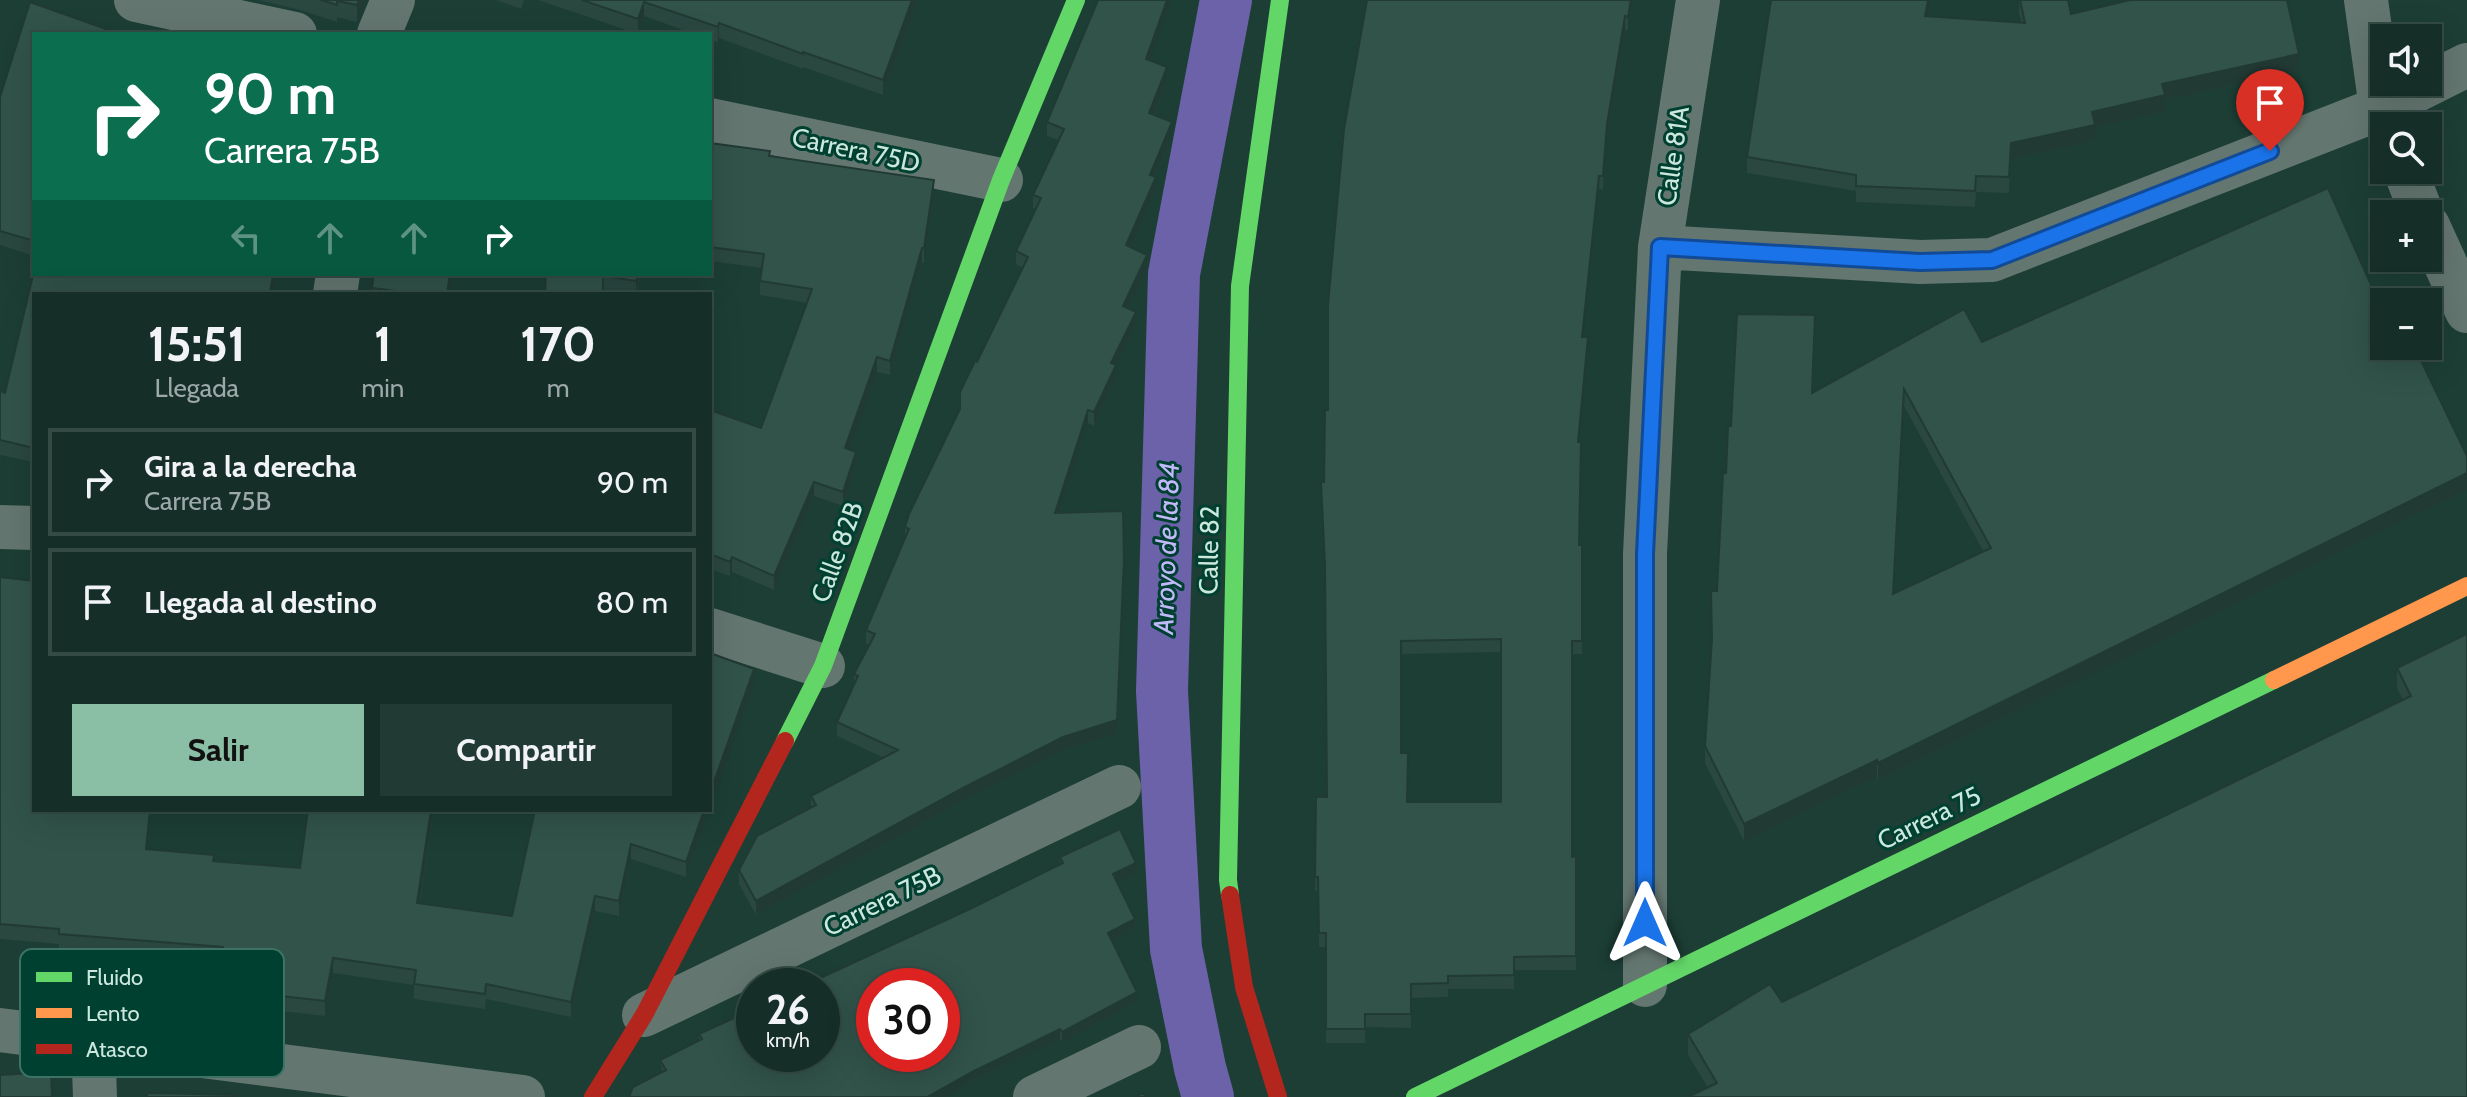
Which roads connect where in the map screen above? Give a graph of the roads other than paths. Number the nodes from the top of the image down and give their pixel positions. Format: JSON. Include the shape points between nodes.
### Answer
{"nodes":[{"id":1,"x":136,"y":0,"type":"edge"},
{"id":2,"x":393,"y":0,"type":"edge"},
{"id":3,"x":1076,"y":0,"type":"edge"},
{"id":4,"x":1280,"y":0,"type":"edge"},
{"id":5,"x":1698,"y":0,"type":"edge"},
{"id":6,"x":2366,"y":0,"type":"edge"},
{"id":7,"x":286,"y":32,"type":"edge"},
{"id":8,"x":380,"y":32,"type":"edge"},
{"id":9,"x":2467,"y":65,"type":"edge"},
{"id":10,"x":2384,"y":112,"type":"edge"},
{"id":11,"x":2393,"y":112,"type":"edge"},
{"id":12,"x":712,"y":120,"type":"edge"},
{"id":13,"x":2370,"y":122,"type":"edge"},
{"id":14,"x":1001,"y":180,"type":"junction"},
{"id":15,"x":1660,"y":247,"type":"junction"},
{"id":16,"x":2442,"y":257,"type":"edge"},
{"id":17,"x":2467,"y":311,"type":"edge"},
{"id":18,"x":0,"y":527,"type":"edge"},
{"id":19,"x":32,"y":528,"type":"edge"},
{"id":20,"x":2467,"y":586,"type":"edge"},
{"id":21,"x":712,"y":631,"type":"edge"},
{"id":22,"x":823,"y":666,"type":"junction"},
{"id":23,"x":1119,"y":787,"type":"dead end"},
{"id":24,"x":1645,"y":985,"type":"junction"},
{"id":25,"x":644,"y":1015,"type":"junction"},
{"id":26,"x":0,"y":1030,"type":"edge"},
{"id":27,"x":20,"y":1032,"type":"edge"},
{"id":28,"x":1139,"y":1047,"type":"dead end"},
{"id":29,"x":284,"y":1066,"type":"edge"},
{"id":30,"x":94,"y":1077,"type":"edge"},
{"id":31,"x":95,"y":1097,"type":"edge"},
{"id":32,"x":523,"y":1097,"type":"edge"},
{"id":33,"x":593,"y":1097,"type":"edge"},
{"id":34,"x":1035,"y":1097,"type":"edge"},
{"id":35,"x":1278,"y":1097,"type":"edge"},
{"id":36,"x":1415,"y":1097,"type":"edge"}],
"edges":[{"from":1,"to":7,"type":"street"},
{"from":2,"to":8,"type":"street"},
{"from":3,"to":14,"type":"street","name":"Calle 82B"},
{"from":4,"to":35,"type":"street","name":"Calle 82","via":[[1240,286],[1228,880],[1244,987]]},
{"from":5,"to":15,"type":"street","name":"Calle 81A"},
{"from":6,"to":10,"type":"street"},
{"from":9,"to":11,"type":"street"},
{"from":12,"to":14,"type":"street","name":"Carrera 75D"},
{"from":13,"to":15,"type":"street","via":[[1992,260],[1920,262]]},
{"from":14,"to":22,"type":"street","name":"Calle 82B"},
{"from":15,"to":24,"type":"street","name":"Calle 81A","via":[[1645,554]]},
{"from":16,"to":17,"type":"street"},
{"from":18,"to":19,"type":"street"},
{"from":20,"to":24,"type":"street","name":"Carrera 75"},
{"from":21,"to":22,"type":"street"},
{"from":22,"to":25,"type":"street","name":"Calle 82B"},
{"from":23,"to":25,"type":"street","name":"Carrera 75B"},
{"from":24,"to":36,"type":"street","name":"Carrera 75"},
{"from":25,"to":33,"type":"street","name":"Calle 82B"},
{"from":26,"to":27,"type":"street"},
{"from":28,"to":34,"type":"street"},
{"from":29,"to":32,"type":"street"},
{"from":30,"to":31,"type":"street"}]}
